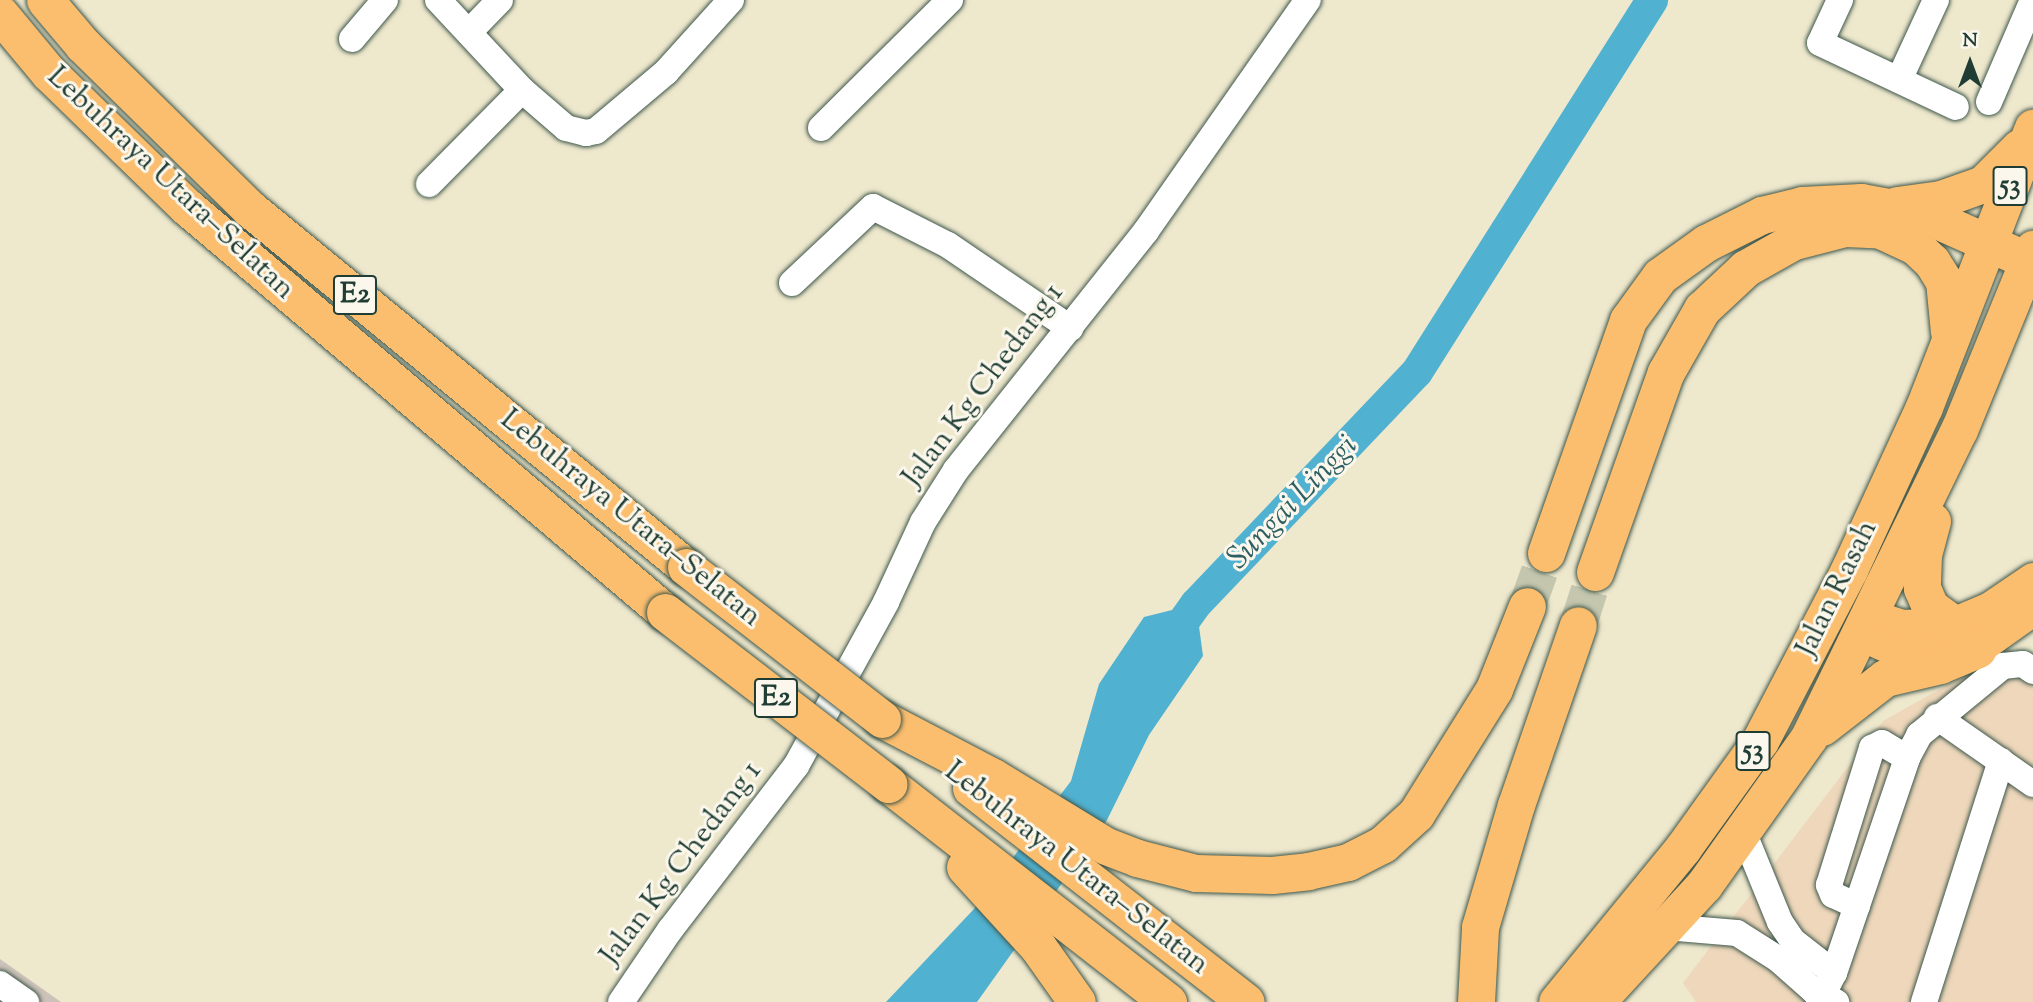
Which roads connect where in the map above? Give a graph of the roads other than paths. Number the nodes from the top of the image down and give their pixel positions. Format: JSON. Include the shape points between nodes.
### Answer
{"nodes":[{"id":1,"x":45,"y":0,"type":"edge"},
{"id":2,"x":385,"y":0,"type":"edge"},
{"id":3,"x":438,"y":0,"type":"edge"},
{"id":4,"x":500,"y":0,"type":"edge"},
{"id":5,"x":731,"y":0,"type":"edge"},
{"id":6,"x":1308,"y":0,"type":"edge"},
{"id":7,"x":1840,"y":0,"type":"edge"},
{"id":8,"x":1936,"y":0,"type":"edge"},
{"id":9,"x":2032,"y":0,"type":"edge"},
{"id":10,"x":934,"y":5,"type":"edge"},
{"id":11,"x":0,"y":13,"type":"edge"},
{"id":12,"x":470,"y":31,"type":"junction"},
{"id":13,"x":352,"y":39,"type":"dead end"},
{"id":14,"x":1899,"y":80,"type":"junction"},
{"id":15,"x":522,"y":90,"type":"junction"},
{"id":16,"x":1989,"y":102,"type":"dead end"},
{"id":17,"x":1956,"y":107,"type":"dead end"},
{"id":18,"x":821,"y":128,"type":"dead end"},
{"id":19,"x":2031,"y":133,"type":"edge"},
{"id":20,"x":429,"y":184,"type":"dead end"},
{"id":21,"x":1883,"y":216,"type":"junction"},
{"id":22,"x":1984,"y":253,"type":"junction"},
{"id":23,"x":2028,"y":262,"type":"edge"},
{"id":24,"x":792,"y":283,"type":"dead end"},
{"id":25,"x":1070,"y":328,"type":"junction"},
{"id":26,"x":1950,"y":340,"type":"junction"},
{"id":27,"x":1959,"y":430,"type":"junction"},
{"id":28,"x":1546,"y":553,"type":"tunnel mouth"},
{"id":29,"x":1849,"y":570,"type":"junction"},
{"id":30,"x":1595,"y":572,"type":"tunnel mouth"},
{"id":31,"x":2033,"y":579,"type":"edge"},
{"id":32,"x":1527,"y":606,"type":"tunnel mouth"},
{"id":33,"x":2033,"y":610,"type":"edge"},
{"id":34,"x":1861,"y":623,"type":"junction"},
{"id":35,"x":1578,"y":625,"type":"tunnel mouth"},
{"id":36,"x":1965,"y":636,"type":"junction"},
{"id":37,"x":1811,"y":646,"type":"junction"},
{"id":38,"x":2033,"y":671,"type":"edge"},
{"id":39,"x":1937,"y":717,"type":"junction"},
{"id":40,"x":1809,"y":737,"type":"junction"},
{"id":41,"x":1907,"y":758,"type":"junction"},
{"id":42,"x":2001,"y":761,"type":"junction"},
{"id":43,"x":2033,"y":784,"type":"edge"},
{"id":44,"x":1744,"y":834,"type":"junction"},
{"id":45,"x":1095,"y":860,"type":"junction"},
{"id":46,"x":1857,"y":906,"type":"junction"},
{"id":47,"x":1666,"y":927,"type":"junction"},
{"id":48,"x":1047,"y":932,"type":"junction"},
{"id":49,"x":0,"y":984,"type":"edge"},
{"id":50,"x":1828,"y":994,"type":"edge"},
{"id":51,"x":1476,"y":998,"type":"edge"},
{"id":52,"x":26,"y":1002,"type":"edge"},
{"id":53,"x":621,"y":1002,"type":"edge"},
{"id":54,"x":1077,"y":1002,"type":"edge"},
{"id":55,"x":1168,"y":1002,"type":"edge"},
{"id":56,"x":1246,"y":1002,"type":"edge"},
{"id":57,"x":1558,"y":1002,"type":"edge"},
{"id":58,"x":1596,"y":1002,"type":"edge"},
{"id":59,"x":1924,"y":1002,"type":"edge"}],
"edges":[{"from":1,"to":45,"type":"highway","name":"Lebuhraya Utara–Selatan","number":"E2","bridge":true,"via":[[83,45],[250,209],[687,567],[882,719],[993,777]]},
{"from":2,"to":13,"type":"street"},
{"from":3,"to":12,"type":"street"},
{"from":4,"to":12,"type":"street"},
{"from":5,"to":15,"type":"street","via":[[666,72],[596,131],[566,128]]},
{"from":6,"to":25,"type":"street","name":"Jalan Kg Chedang 1","via":[[1154,220]]},
{"from":7,"to":14,"type":"street","via":[[1820,43]]},
{"from":8,"to":14,"type":"street"},
{"from":9,"to":16,"type":"street"},
{"from":10,"to":18,"type":"street"},
{"from":11,"to":48,"type":"highway","name":"Lebuhraya Utara–Selatan","number":"E2","bridge":true,"via":[[48,74],[187,207],[664,612],[888,784]]},
{"from":12,"to":15,"type":"street"},
{"from":14,"to":17,"type":"street"},
{"from":15,"to":20,"type":"street"},
{"from":19,"to":21,"type":"highway","via":[[1983,184]]},
{"from":19,"to":22,"type":"highway","name":"Jalan Rasah","number":"53"},
{"from":21,"to":22,"type":"highway","via":[[1932,238]]},
{"from":21,"to":26,"type":"highway","via":[[1932,262],[1944,281]]},
{"from":21,"to":28,"type":"highway","via":[[1802,205],[1762,215],[1706,243],[1660,276],[1628,320]]},
{"from":21,"to":30,"type":"highway","via":[[1794,241],[1746,268],[1702,309],[1666,372]]},
{"from":22,"to":23,"type":"highway"},
{"from":22,"to":26,"type":"highway","name":"Jalan Rasah","number":"53"},
{"from":23,"to":27,"type":"highway","name":"Jalan Rasah","number":"53"},
{"from":24,"to":25,"type":"street","via":[[873,207],[948,245]]},
{"from":25,"to":53,"type":"street","name":"Jalan Kg Chedang 1","via":[[956,470],[923,522],[886,602],[796,766],[670,930]]},
{"from":26,"to":29,"type":"highway","name":"Jalan Rasah","number":"53"},
{"from":27,"to":34,"type":"highway","name":"Jalan Rasah","number":"53"},
{"from":27,"to":36,"type":"highway","via":[[1921,572],[1925,598]]},
{"from":29,"to":34,"type":"highway"},
{"from":29,"to":37,"type":"highway","name":"Jalan Rasah","number":"53"},
{"from":31,"to":36,"type":"main road","via":[[1989,609]]},
{"from":32,"to":45,"type":"highway","via":[[1494,689],[1446,769],[1416,814],[1383,844],[1348,862],[1308,871],[1240,876]]},
{"from":33,"to":36,"type":"main road"},
{"from":34,"to":36,"type":"main road"},
{"from":34,"to":37,"type":"highway"},
{"from":34,"to":40,"type":"highway","name":"Jalan Rasah","number":"53"},
{"from":35,"to":51,"type":"highway","via":[[1480,927]]},
{"from":36,"to":40,"type":"highway","via":[[1940,665],[1885,678]]},
{"from":37,"to":57,"type":"highway","name":"Jalan Rasah","number":"53","via":[[1760,741],[1726,790]]},
{"from":38,"to":39,"type":"street","via":[[2023,664],[2003,666]]},
{"from":39,"to":41,"type":"street","via":[[1919,734]]},
{"from":39,"to":42,"type":"street"},
{"from":40,"to":44,"type":"highway","name":"Jalan Rasah","number":"53"},
{"from":41,"to":46,"type":"street"},
{"from":41,"to":46,"type":"street","via":[[1882,743],[1872,748],[1829,885],[1833,895]]},
{"from":42,"to":43,"type":"street"},
{"from":42,"to":59,"type":"street"},
{"from":44,"to":47,"type":"highway","name":"Jalan Rasah","number":"53"},
{"from":44,"to":50,"type":"street","via":[[1780,922]]},
{"from":45,"to":56,"type":"highway","name":"Lebuhraya Utara–Selatan"},
{"from":46,"to":50,"type":"street"},
{"from":47,"to":50,"type":"street","via":[[1737,933]]},
{"from":47,"to":58,"type":"highway","name":"Jalan Rasah","number":"53"},
{"from":48,"to":54,"type":"highway"},
{"from":48,"to":55,"type":"highway","name":"Lebuhraya Utara–Selatan"},
{"from":49,"to":52,"type":"street"}]}
